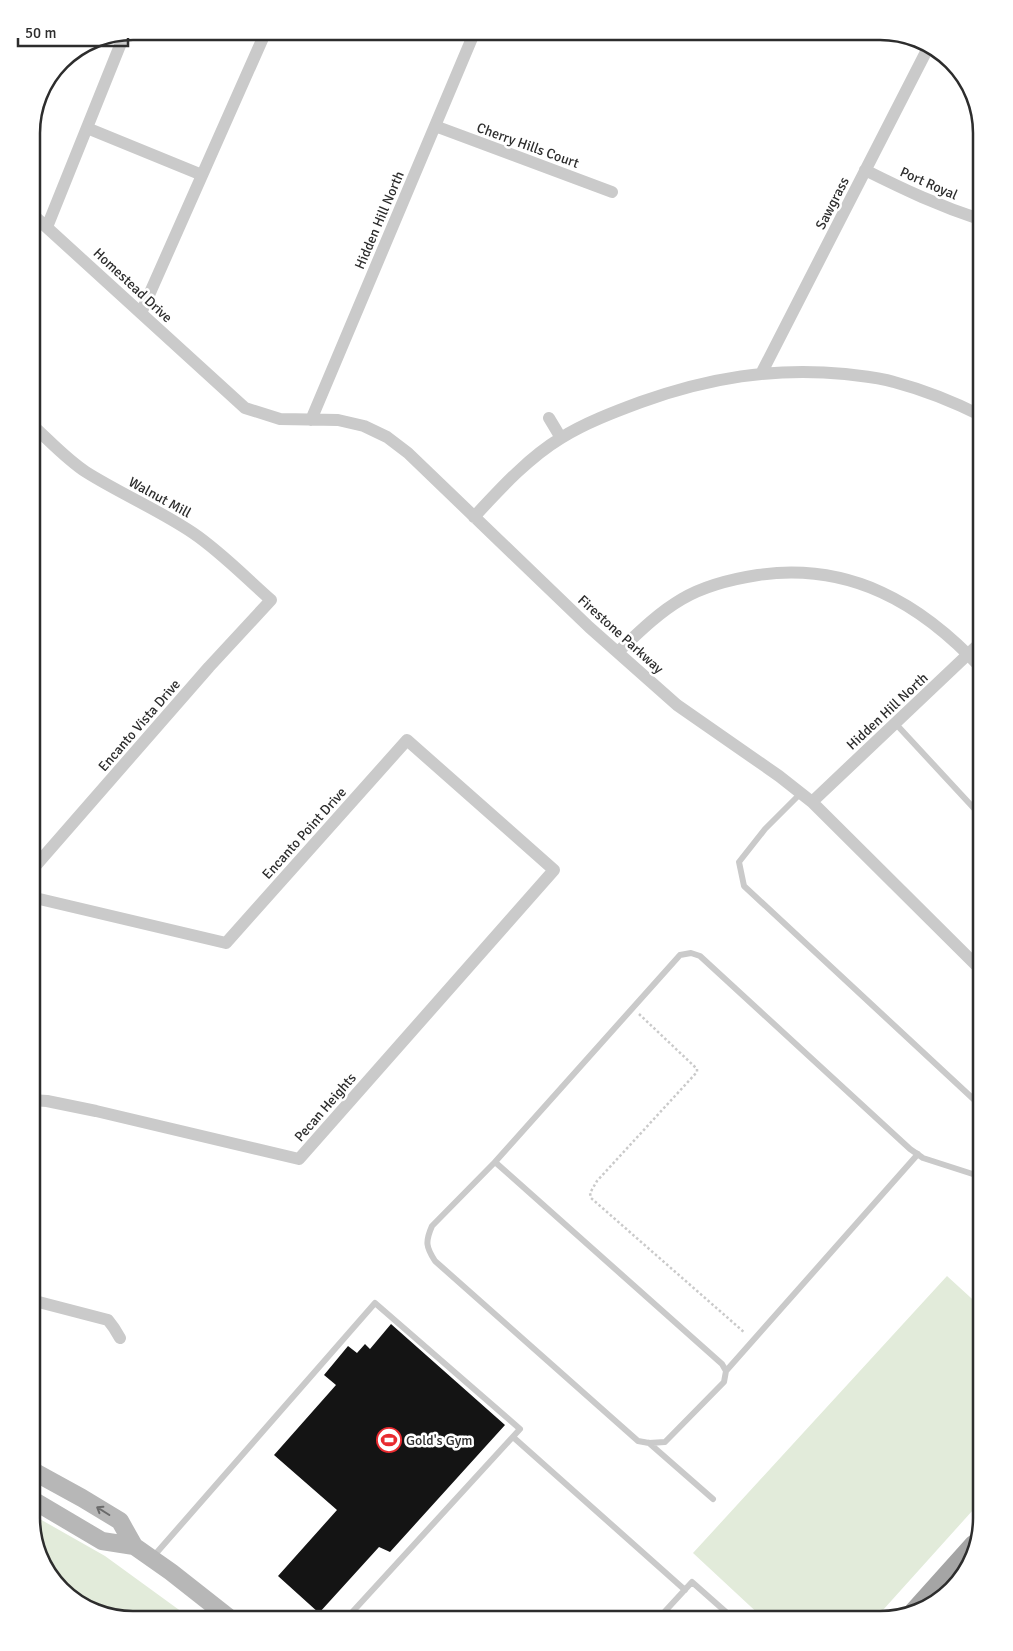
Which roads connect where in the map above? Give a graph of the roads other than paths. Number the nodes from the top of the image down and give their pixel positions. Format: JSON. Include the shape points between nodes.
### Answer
{"nodes":[{"id":1,"x":262,"y":40,"type":"edge"},
{"id":2,"x":471,"y":40,"type":"edge"},
{"id":3,"x":122,"y":41,"type":"edge"},
{"id":4,"x":926,"y":53,"type":"edge"},
{"id":5,"x":435,"y":126,"type":"junction"},
{"id":6,"x":87,"y":128,"type":"junction"},
{"id":7,"x":865,"y":170,"type":"junction"},
{"id":8,"x":202,"y":175,"type":"junction"},
{"id":9,"x":612,"y":192,"type":"dead end"},
{"id":10,"x":973,"y":217,"type":"edge"},
{"id":11,"x":40,"y":220,"type":"edge"},
{"id":12,"x":47,"y":227,"type":"junction"},
{"id":13,"x":141,"y":314,"type":"junction"},
{"id":14,"x":761,"y":374,"type":"junction"},
{"id":15,"x":213,"y":380,"type":"joint"},
{"id":16,"x":973,"y":412,"type":"edge"},
{"id":17,"x":548,"y":418,"type":"dead end"},
{"id":18,"x":311,"y":420,"type":"junction"},
{"id":19,"x":40,"y":432,"type":"edge"},
{"id":20,"x":561,"y":438,"type":"junction"},
{"id":21,"x":474,"y":517,"type":"junction"},
{"id":22,"x":271,"y":600,"type":"joint"},
{"id":23,"x":973,"y":650,"type":"edge"},
{"id":24,"x":618,"y":652,"type":"junction"},
{"id":25,"x":969,"y":654,"type":"junction"},
{"id":26,"x":973,"y":658,"type":"edge"},
{"id":27,"x":895,"y":723,"type":"junction"},
{"id":28,"x":801,"y":793,"type":"junction"},
{"id":29,"x":812,"y":802,"type":"junction"},
{"id":30,"x":973,"y":807,"type":"edge"},
{"id":31,"x":40,"y":861,"type":"edge"},
{"id":32,"x":554,"y":870,"type":"joint"},
{"id":33,"x":40,"y":899,"type":"edge"},
{"id":34,"x":973,"y":962,"type":"edge"},
{"id":35,"x":973,"y":1099,"type":"edge"},
{"id":36,"x":40,"y":1101,"type":"edge"},
{"id":37,"x":918,"y":1154,"type":"junction"},
{"id":38,"x":495,"y":1162,"type":"junction"},
{"id":39,"x":973,"y":1175,"type":"edge"},
{"id":40,"x":40,"y":1302,"type":"edge"},
{"id":41,"x":120,"y":1338,"type":"dead end"},
{"id":42,"x":726,"y":1372,"type":"junction"},
{"id":43,"x":513,"y":1437,"type":"junction"},
{"id":44,"x":648,"y":1444,"type":"junction"},
{"id":45,"x":40,"y":1475,"type":"edge"},
{"id":46,"x":713,"y":1499,"type":"dead end"},
{"id":47,"x":40,"y":1504,"type":"edge"},
{"id":48,"x":134,"y":1546,"type":"junction"},
{"id":49,"x":966,"y":1553,"type":"edge"},
{"id":50,"x":151,"y":1559,"type":"junction"},
{"id":51,"x":685,"y":1590,"type":"junction"},
{"id":52,"x":926,"y":1598,"type":"edge"},
{"id":53,"x":221,"y":1611,"type":"edge"},
{"id":54,"x":353,"y":1611,"type":"edge"},
{"id":55,"x":665,"y":1611,"type":"edge"},
{"id":56,"x":725,"y":1611,"type":"edge"}],
"edges":[{"from":1,"to":8,"type":"street"},
{"from":2,"to":5,"type":"street","name":"Hidden Hill North"},
{"from":3,"to":6,"type":"street"},
{"from":4,"to":7,"type":"street","name":"Sawgrass"},
{"from":5,"to":9,"type":"street","name":"Cherry Hills Court"},
{"from":5,"to":18,"type":"street","name":"Hidden Hill North"},
{"from":6,"to":8,"type":"street"},
{"from":6,"to":12,"type":"street"},
{"from":7,"to":10,"type":"street","name":"Port Royal","via":[[923,199]]},
{"from":7,"to":14,"type":"street","name":"Sawgrass"},
{"from":8,"to":13,"type":"street"},
{"from":11,"to":12,"type":"street","name":"Homestead Drive"},
{"from":12,"to":13,"type":"street","name":"Homestead Drive"},
{"from":13,"to":15,"type":"street","name":"Homestead Drive"},
{"from":14,"to":16,"type":"street","via":[[825,372],[874,377],[928,392]]},
{"from":14,"to":20,"type":"street","via":[[688,386],[608,414]]},
{"from":15,"to":18,"type":"street","name":"Firestone Parkway","via":[[245,408],[280,419]]},
{"from":17,"to":20,"type":"street"},
{"from":18,"to":21,"type":"street","name":"Firestone Parkway","via":[[338,420],[364,426],[387,437]]},
{"from":19,"to":22,"type":"street","name":"Walnut Mill","via":[[85,471],[193,533]]},
{"from":20,"to":21,"type":"street","via":[[520,471]]},
{"from":21,"to":24,"type":"street","name":"Firestone Parkway"},
{"from":22,"to":31,"type":"street","name":"Encanto Vista Drive"},
{"from":23,"to":25,"type":"street","name":"Hidden Hill North"},
{"from":24,"to":25,"type":"street","via":[[642,628],[683,598],[745,577],[792,573],[838,578],[883,592],[924,616]]},
{"from":24,"to":28,"type":"street","name":"Firestone Parkway","via":[[677,705]]},
{"from":25,"to":26,"type":"street"},
{"from":25,"to":27,"type":"street","name":"Hidden Hill North"},
{"from":27,"to":29,"type":"street","name":"Hidden Hill North"},
{"from":27,"to":30,"type":"lane"},
{"from":28,"to":29,"type":"street","name":"Firestone Parkway"},
{"from":28,"to":35,"type":"lane","via":[[765,829],[739,862],[744,886]]},
{"from":29,"to":34,"type":"street","name":"Firestone Parkway"},
{"from":32,"to":33,"type":"street","name":"Encanto Point Drive","via":[[407,740],[226,943]]},
{"from":32,"to":36,"type":"street","name":"Pecan Heights","via":[[299,1159]]},
{"from":37,"to":38,"type":"lane","via":[[700,956],[690,953],[680,955]]},
{"from":37,"to":39,"type":"lane"},
{"from":37,"to":42,"type":"lane"},
{"from":38,"to":42,"type":"lane","via":[[722,1364]]},
{"from":38,"to":44,"type":"lane","via":[[432,1226],[427,1249],[435,1261],[638,1442]]},
{"from":40,"to":41,"type":"street","via":[[108,1320]]},
{"from":42,"to":44,"type":"lane","via":[[724,1382],[665,1442]]},
{"from":43,"to":50,"type":"lane","via":[[520,1429],[375,1303]]},
{"from":43,"to":51,"type":"lane"},
{"from":43,"to":54,"type":"lane"},
{"from":44,"to":46,"type":"lane"},
{"from":48,"to":45,"type":"street","one_way":true,"via":[[120,1521]]},
{"from":47,"to":48,"type":"street","via":[[102,1541]]},
{"from":48,"to":50,"type":"street"},
{"from":49,"to":52,"type":"main road"},
{"from":50,"to":53,"type":"street"},
{"from":51,"to":55,"type":"lane"},
{"from":51,"to":56,"type":"lane","via":[[692,1582]]}]}
